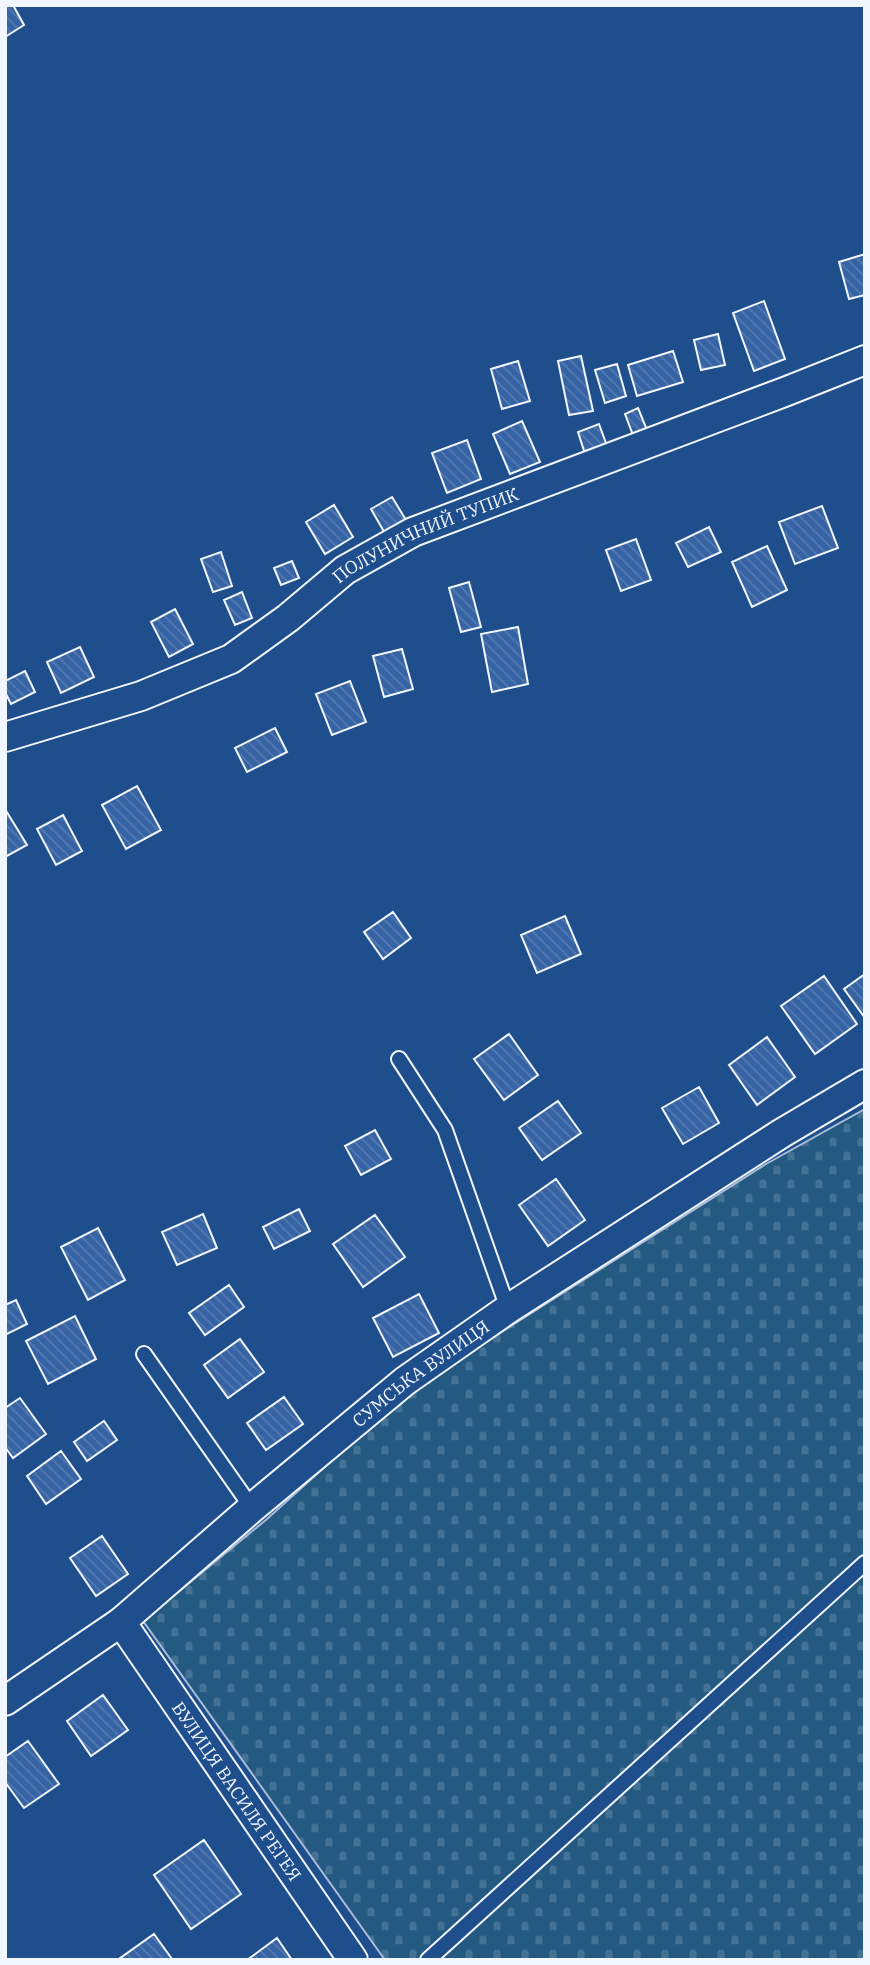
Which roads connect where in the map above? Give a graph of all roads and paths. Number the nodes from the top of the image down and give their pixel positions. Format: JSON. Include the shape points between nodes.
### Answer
{"nodes":[{"id":1,"x":865,"y":360,"type":"edge"},
{"id":2,"x":5,"y":737,"type":"edge"},
{"id":3,"x":400,"y":1059,"type":"dead end"},
{"id":4,"x":865,"y":1084,"type":"edge"},
{"id":5,"x":508,"y":1309,"type":"junction"},
{"id":6,"x":144,"y":1354,"type":"dead end"},
{"id":7,"x":251,"y":1508,"type":"junction"},
{"id":8,"x":865,"y":1563,"type":"edge"},
{"id":9,"x":121,"y":1622,"type":"junction"},
{"id":10,"x":5,"y":1701,"type":"edge"},
{"id":11,"x":353,"y":1960,"type":"edge"},
{"id":12,"x":428,"y":1960,"type":"edge"}],
"edges":[{"from":1,"to":2,"type":"street","name":"ПОЛУНИЧНИЙ ТУПИК","via":[[413,532],[345,570],[231,659],[141,696]]},
{"from":3,"to":5,"type":"lane","via":[[445,1130]]},
{"from":4,"to":5,"type":"street","name":"СУМСЬКА ВУЛИЦЯ"},
{"from":5,"to":7,"type":"street","name":"СУМСЬКА ВУЛИЦЯ","via":[[405,1381]]},
{"from":6,"to":7,"type":"lane"},
{"from":7,"to":9,"type":"street","name":"СУМСЬКА ВУЛИЦЯ"},
{"from":8,"to":12,"type":"lane"},
{"from":9,"to":10,"type":"street","name":"СУМСЬКА ВУЛИЦЯ"},
{"from":9,"to":11,"type":"street","name":"ВУЛИЦЯ ВАСИЛЯ РЕГЕЯ"}]}
